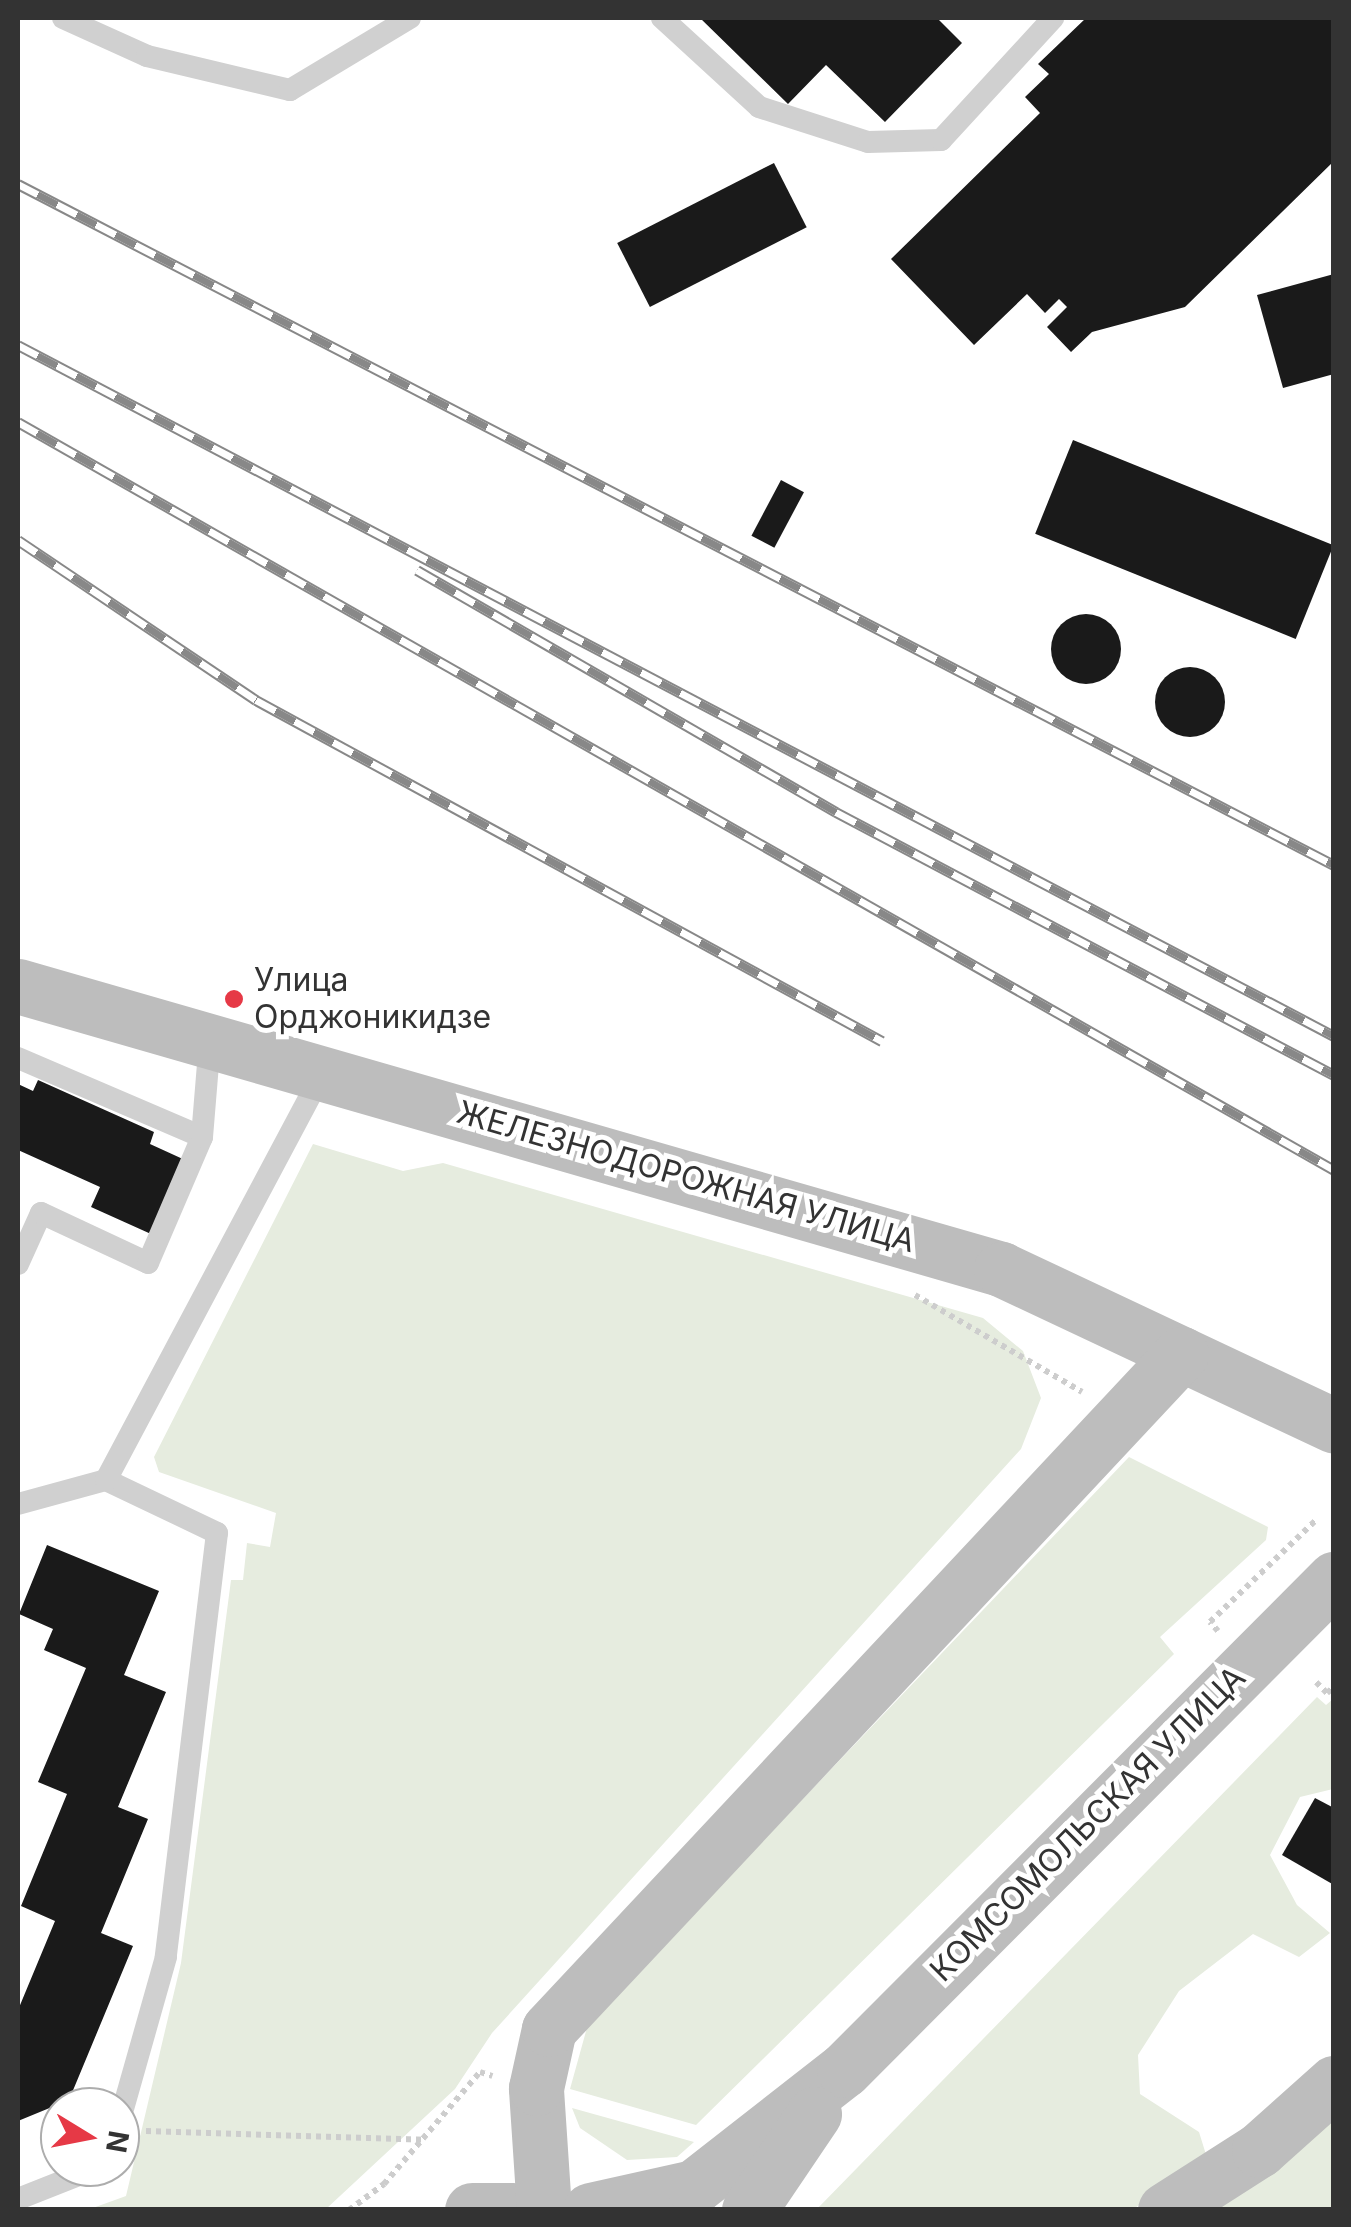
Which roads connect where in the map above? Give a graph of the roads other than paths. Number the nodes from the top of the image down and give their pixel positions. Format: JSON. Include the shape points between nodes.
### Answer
{"nodes":[{"id":1,"x":63,"y":18,"type":"edge"},
{"id":2,"x":410,"y":18,"type":"edge"},
{"id":3,"x":662,"y":18,"type":"edge"},
{"id":4,"x":1053,"y":18,"type":"edge"},
{"id":5,"x":18,"y":986,"type":"edge"},
{"id":6,"x":210,"y":1040,"type":"junction"},
{"id":7,"x":18,"y":1058,"type":"edge"},
{"id":8,"x":323,"y":1072,"type":"junction"},
{"id":9,"x":202,"y":1137,"type":"junction"},
{"id":10,"x":18,"y":1264,"type":"edge"},
{"id":11,"x":1180,"y":1354,"type":"junction"},
{"id":12,"x":1334,"y":1426,"type":"edge"},
{"id":13,"x":106,"y":1480,"type":"junction"},
{"id":14,"x":18,"y":1504,"type":"edge"},
{"id":15,"x":1334,"y":1579,"type":"edge"},
{"id":16,"x":844,"y":2070,"type":"junction"},
{"id":17,"x":1334,"y":2083,"type":"edge"},
{"id":18,"x":138,"y":2087,"type":"edge"},
{"id":19,"x":48,"y":2187,"type":"edge"},
{"id":20,"x":18,"y":2199,"type":"edge"},
{"id":21,"x":472,"y":2210,"type":"edge"},
{"id":22,"x":513,"y":2210,"type":"edge"},
{"id":23,"x":544,"y":2210,"type":"edge"},
{"id":24,"x":590,"y":2210,"type":"edge"},
{"id":25,"x":749,"y":2210,"type":"edge"},
{"id":26,"x":1165,"y":2210,"type":"edge"}],
"edges":[{"from":1,"to":2,"type":"lane","via":[[147,56],[290,90]]},
{"from":3,"to":4,"type":"lane","via":[[759,108],[868,142],[940,140]]},
{"from":5,"to":6,"type":"main road","name":"ЖЕЛЕЗНОДОРОЖНАЯ УЛИЦА"},
{"from":6,"to":8,"type":"main road","name":"ЖЕЛЕЗНОДОРОЖНАЯ УЛИЦА"},
{"from":6,"to":9,"type":"lane"},
{"from":7,"to":9,"type":"lane"},
{"from":8,"to":11,"type":"main road","name":"ЖЕЛЕЗНОДОРОЖНАЯ УЛИЦА","via":[[1000,1269]]},
{"from":8,"to":13,"type":"lane"},
{"from":9,"to":10,"type":"lane","via":[[148,1263],[40,1213]]},
{"from":11,"to":12,"type":"main road","name":"ЖЕЛЕЗНОДОРОЖНАЯ УЛИЦА"},
{"from":11,"to":23,"type":"main road","via":[[549,2029],[536,2088]]},
{"from":13,"to":14,"type":"lane"},
{"from":13,"to":18,"type":"lane","via":[[217,1533],[166,1957]]},
{"from":15,"to":16,"type":"main road","name":"КОМСОМОЛЬСКАЯ УЛИЦА"},
{"from":16,"to":24,"type":"main road","name":"КОМСОМОЛЬСКАЯ УЛИЦА","via":[[694,2187]]},
{"from":16,"to":25,"type":"main road","name":"КОМСОМОЛЬСКАЯ УЛИЦА"},
{"from":17,"to":26,"type":"main road","via":[[1259,2150]]},
{"from":19,"to":20,"type":"lane"},
{"from":21,"to":22,"type":"main road"}]}
